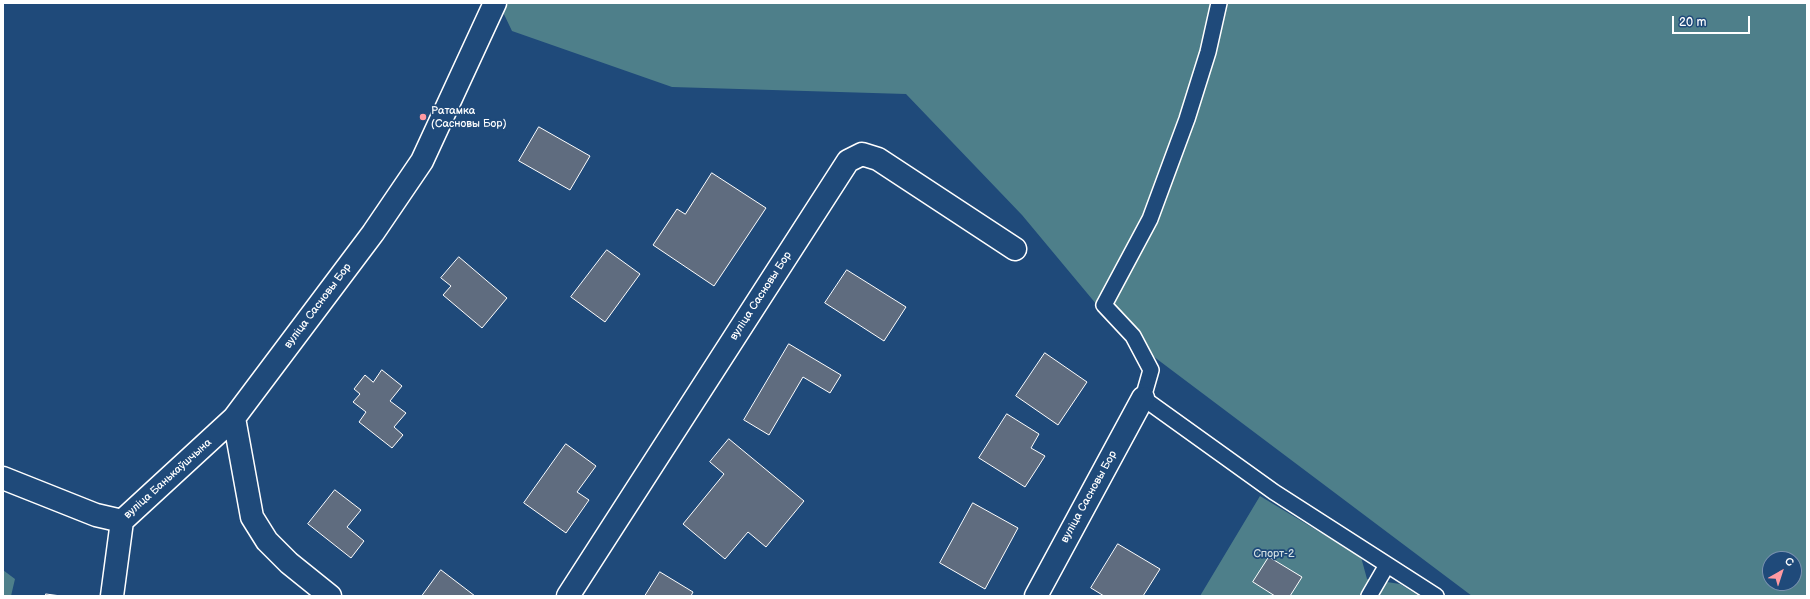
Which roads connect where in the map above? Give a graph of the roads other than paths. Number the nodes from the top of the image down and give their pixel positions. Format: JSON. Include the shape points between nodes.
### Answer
{"nodes":[{"id":1,"x":495,"y":3,"type":"edge"},
{"id":2,"x":1219,"y":3,"type":"edge"},
{"id":3,"x":1015,"y":249,"type":"dead end"},
{"id":4,"x":1143,"y":398,"type":"junction"},
{"id":5,"x":234,"y":418,"type":"junction"},
{"id":6,"x":3,"y":478,"type":"edge"},
{"id":7,"x":122,"y":521,"type":"junction"},
{"id":8,"x":1387,"y":565,"type":"junction"},
{"id":9,"x":112,"y":596,"type":"edge"},
{"id":10,"x":330,"y":596,"type":"edge"},
{"id":11,"x":568,"y":596,"type":"edge"},
{"id":12,"x":1036,"y":596,"type":"edge"},
{"id":13,"x":1369,"y":596,"type":"edge"},
{"id":14,"x":1436,"y":596,"type":"edge"}],
"edges":[{"from":1,"to":5,"type":"street","name":"вуліца Сасновы Бор","via":[[422,161],[373,233]]},
{"from":2,"to":4,"type":"lane","via":[[1208,52],[1187,120],[1150,219],[1104,305],[1133,336],[1151,370]]},
{"from":3,"to":11,"type":"street","name":"вуліца Сасновы Бор","via":[[878,159],[862,154],[848,161]]},
{"from":4,"to":8,"type":"lane","via":[[1274,492]]},
{"from":4,"to":12,"type":"street","name":"вуліца Сасновы Бор"},
{"from":5,"to":7,"type":"street","name":"вуліца Банькаўшчына"},
{"from":5,"to":10,"type":"street","via":[[252,517],[267,541],[289,563]]},
{"from":6,"to":7,"type":"street","via":[[96,515]]},
{"from":7,"to":9,"type":"street","name":"вуліца Банькаўшчына"},
{"from":8,"to":13,"type":"lane"},
{"from":8,"to":14,"type":"lane"}]}
